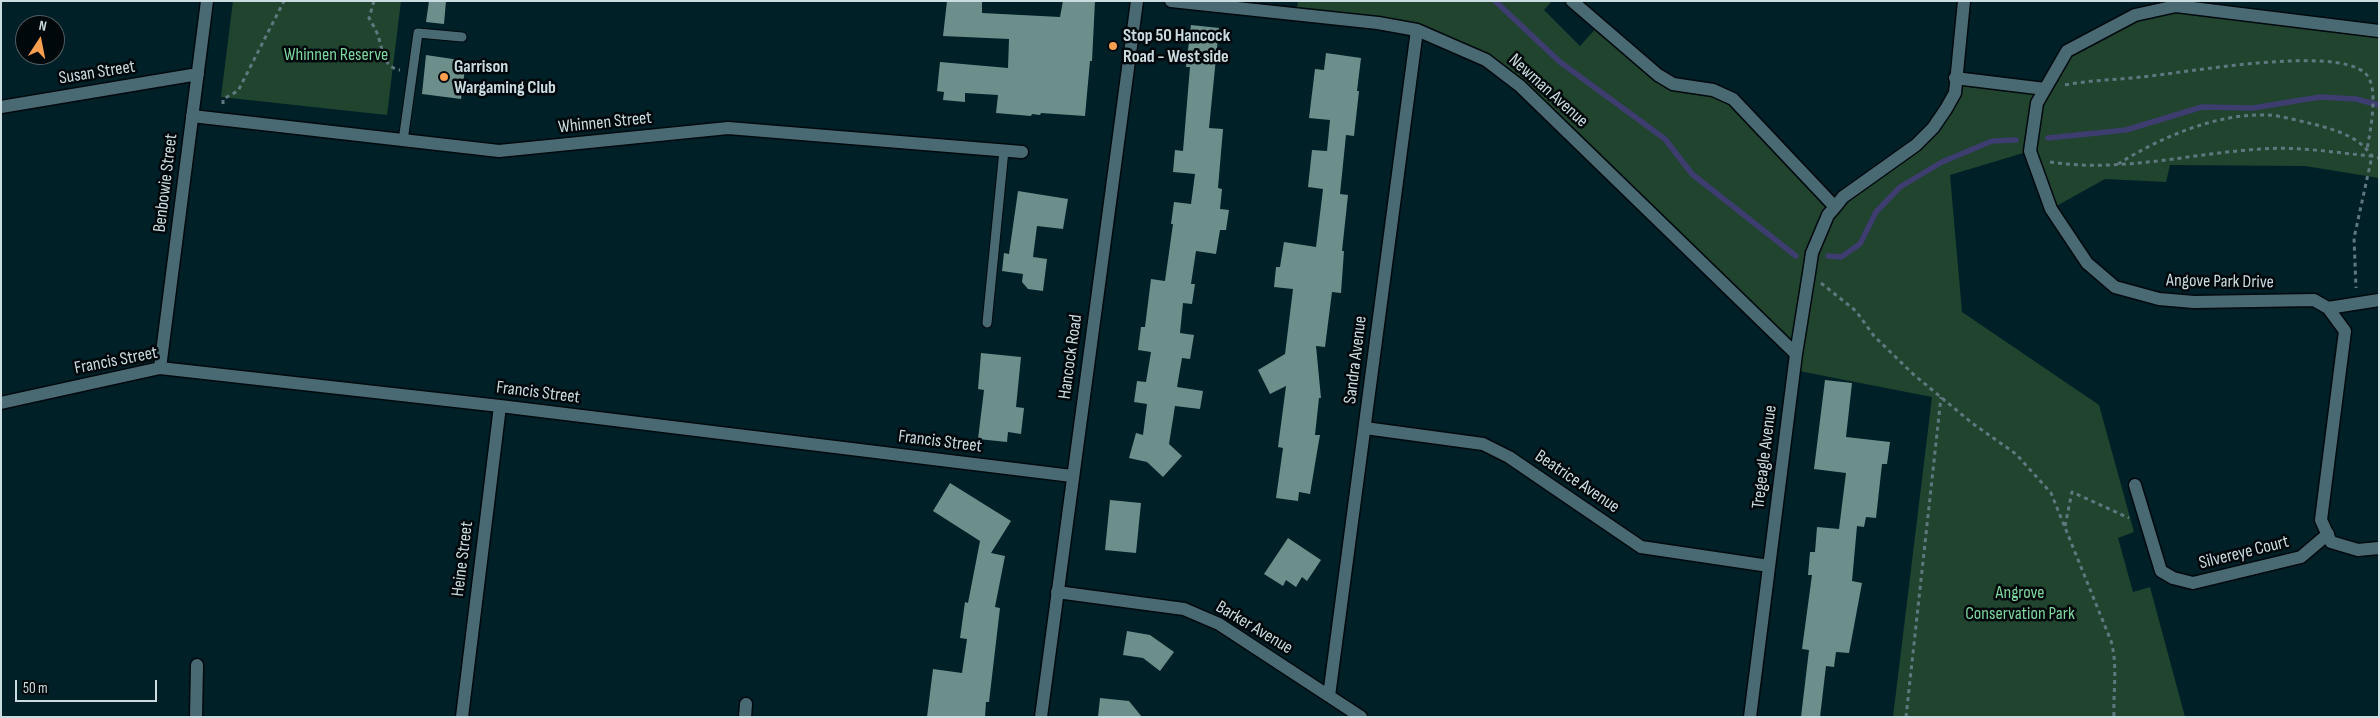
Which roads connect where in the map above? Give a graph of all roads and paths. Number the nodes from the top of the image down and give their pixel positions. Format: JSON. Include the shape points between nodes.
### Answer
{"nodes":[{"id":1,"x":207,"y":1,"type":"edge"},
{"id":2,"x":285,"y":1,"type":"edge"},
{"id":3,"x":374,"y":1,"type":"edge"},
{"id":4,"x":1137,"y":1,"type":"edge"},
{"id":5,"x":1171,"y":1,"type":"edge"},
{"id":6,"x":1572,"y":1,"type":"edge"},
{"id":7,"x":1964,"y":1,"type":"edge"},
{"id":8,"x":1417,"y":30,"type":"junction"},
{"id":9,"x":2379,"y":31,"type":"edge"},
{"id":10,"x":462,"y":37,"type":"dead end"},
{"id":11,"x":413,"y":72,"type":"junction"},
{"id":12,"x":198,"y":74,"type":"junction"},
{"id":13,"x":1955,"y":78,"type":"junction"},
{"id":14,"x":2045,"y":89,"type":"junction"},
{"id":15,"x":1,"y":106,"type":"edge"},
{"id":16,"x":192,"y":116,"type":"junction"},
{"id":17,"x":220,"y":119,"type":"junction"},
{"id":18,"x":403,"y":140,"type":"junction"},
{"id":19,"x":1004,"y":150,"type":"junction"},
{"id":20,"x":2367,"y":150,"type":"junction"},
{"id":21,"x":1022,"y":152,"type":"dead end"},
{"id":22,"x":2372,"y":156,"type":"junction"},
{"id":23,"x":2033,"y":158,"type":"junction"},
{"id":24,"x":2379,"y":158,"type":"edge"},
{"id":25,"x":2116,"y":165,"type":"junction"},
{"id":26,"x":1835,"y":207,"type":"junction"},
{"id":27,"x":1809,"y":273,"type":"junction"},
{"id":28,"x":2379,"y":300,"type":"edge"},
{"id":29,"x":2356,"y":303,"type":"junction"},
{"id":30,"x":2328,"y":308,"type":"junction"},
{"id":31,"x":987,"y":324,"type":"dead end"},
{"id":32,"x":1796,"y":354,"type":"junction"},
{"id":33,"x":160,"y":368,"type":"junction"},
{"id":34,"x":1941,"y":397,"type":"junction"},
{"id":35,"x":1,"y":403,"type":"edge"},
{"id":36,"x":500,"y":406,"type":"junction"},
{"id":37,"x":1365,"y":428,"type":"junction"},
{"id":38,"x":1072,"y":476,"type":"junction"},
{"id":39,"x":2135,"y":485,"type":"dead end"},
{"id":40,"x":2146,"y":519,"type":"junction"},
{"id":41,"x":2065,"y":526,"type":"junction"},
{"id":42,"x":2328,"y":534,"type":"junction"},
{"id":43,"x":2379,"y":548,"type":"edge"},
{"id":44,"x":1769,"y":566,"type":"junction"},
{"id":45,"x":1057,"y":592,"type":"junction"},
{"id":46,"x":197,"y":665,"type":"dead end"},
{"id":47,"x":1329,"y":696,"type":"junction"},
{"id":48,"x":746,"y":704,"type":"dead end"},
{"id":49,"x":196,"y":717,"type":"edge"},
{"id":50,"x":462,"y":717,"type":"edge"},
{"id":51,"x":745,"y":717,"type":"edge"},
{"id":52,"x":1041,"y":717,"type":"edge"},
{"id":53,"x":1361,"y":717,"type":"edge"},
{"id":54,"x":1750,"y":717,"type":"edge"},
{"id":55,"x":1906,"y":717,"type":"edge"},
{"id":56,"x":2114,"y":717,"type":"edge"}],
"edges":[{"from":1,"to":12,"type":"street","name":"Benbowie Street"},
{"from":2,"to":17,"type":"path","via":[[238,91],[223,100]]},
{"from":3,"to":11,"type":"path","via":[[369,18],[379,36],[386,61],[394,70]]},
{"from":4,"to":38,"type":"street","name":"Hancock Road"},
{"from":5,"to":8,"type":"street","name":"Newman Avenue"},
{"from":6,"to":26,"type":"street","via":[[1673,84],[1714,90],[1733,99]]},
{"from":7,"to":13,"type":"street","name":"Tregeagle Avenue"},
{"from":8,"to":32,"type":"street","name":"Newman Avenue","via":[[1486,60],[1520,86]]},
{"from":8,"to":37,"type":"street","name":"Sandra Avenue"},
{"from":9,"to":14,"type":"street","name":"Angove Park Drive","via":[[2176,6],[2136,15],[2067,51]]},
{"from":10,"to":11,"type":"lane","via":[[418,33]]},
{"from":11,"to":18,"type":"lane"},
{"from":12,"to":15,"type":"street","name":"Susan Street"},
{"from":12,"to":16,"type":"street","name":"Benbowie Street"},
{"from":13,"to":14,"type":"street"},
{"from":13,"to":26,"type":"street","name":"Tregeagle Avenue","via":[[1954,93],[1933,128],[1916,145],[1843,197]]},
{"from":14,"to":20,"type":"path","via":[[2092,80],[2212,68],[2306,61],[2351,64],[2366,73],[2374,85]]},
{"from":14,"to":23,"type":"street","name":"Angove Park Drive","via":[[2036,103],[2030,151]]},
{"from":16,"to":17,"type":"street","name":"Whinnen Street"},
{"from":16,"to":33,"type":"street","name":"Benbowie Street"},
{"from":17,"to":18,"type":"street","name":"Whinnen Street"},
{"from":18,"to":19,"type":"street","name":"Whinnen Street","via":[[499,151],[728,128]]},
{"from":19,"to":21,"type":"street","name":"Whinnen Street"},
{"from":19,"to":31,"type":"lane"},
{"from":20,"to":22,"type":"path"},
{"from":20,"to":25,"type":"path","via":[[2346,134],[2332,129],[2270,115],[2248,115],[2198,126],[2135,153]]},
{"from":22,"to":24,"type":"path"},
{"from":22,"to":25,"type":"path","via":[[2264,148]]},
{"from":22,"to":29,"type":"path","via":[[2354,238]]},
{"from":23,"to":25,"type":"path","via":[[2071,165]]},
{"from":23,"to":30,"type":"street","name":"Angove Park Drive","via":[[2051,209],[2087,263],[2115,287],[2159,299],[2194,302],[2314,300]]},
{"from":26,"to":27,"type":"street","name":"Tregeagle Avenue","via":[[1828,215],[1812,253]]},
{"from":27,"to":32,"type":"street","name":"Tregeagle Avenue"},
{"from":27,"to":34,"type":"path","via":[[1856,311],[1874,336]]},
{"from":28,"to":29,"type":"street"},
{"from":29,"to":30,"type":"street"},
{"from":30,"to":42,"type":"street","via":[[2345,331],[2321,520]]},
{"from":32,"to":44,"type":"street","name":"Tregeagle Avenue"},
{"from":33,"to":35,"type":"street","name":"Francis Street"},
{"from":33,"to":36,"type":"street","name":"Francis Street"},
{"from":34,"to":41,"type":"path","via":[[2016,454],[2052,492]]},
{"from":34,"to":55,"type":"path"},
{"from":36,"to":38,"type":"street","name":"Francis Street"},
{"from":36,"to":50,"type":"street","name":"Heine Street"},
{"from":37,"to":44,"type":"street","name":"Beatrice Avenue","via":[[1483,444],[1509,457],[1641,547]]},
{"from":37,"to":47,"type":"street","name":"Sandra Avenue"},
{"from":38,"to":45,"type":"street","name":"Hancock Road"},
{"from":39,"to":40,"type":"street","name":"Silvereye Court"},
{"from":40,"to":41,"type":"path","via":[[2136,521],[2072,492]]},
{"from":40,"to":42,"type":"street","name":"Silvereye Court","via":[[2162,571],[2173,578],[2194,583],[2301,557]]},
{"from":41,"to":56,"type":"path","via":[[2086,582],[2104,618],[2116,659]]},
{"from":42,"to":43,"type":"street","via":[[2331,542],[2358,550]]},
{"from":44,"to":54,"type":"street","name":"Tregeagle Avenue"},
{"from":45,"to":47,"type":"street","name":"Barker Avenue","via":[[1184,609],[1219,624]]},
{"from":45,"to":52,"type":"street","name":"Hancock Road"},
{"from":46,"to":49,"type":"street"},
{"from":47,"to":53,"type":"street","name":"Barker Avenue"},
{"from":48,"to":51,"type":"street"}]}
